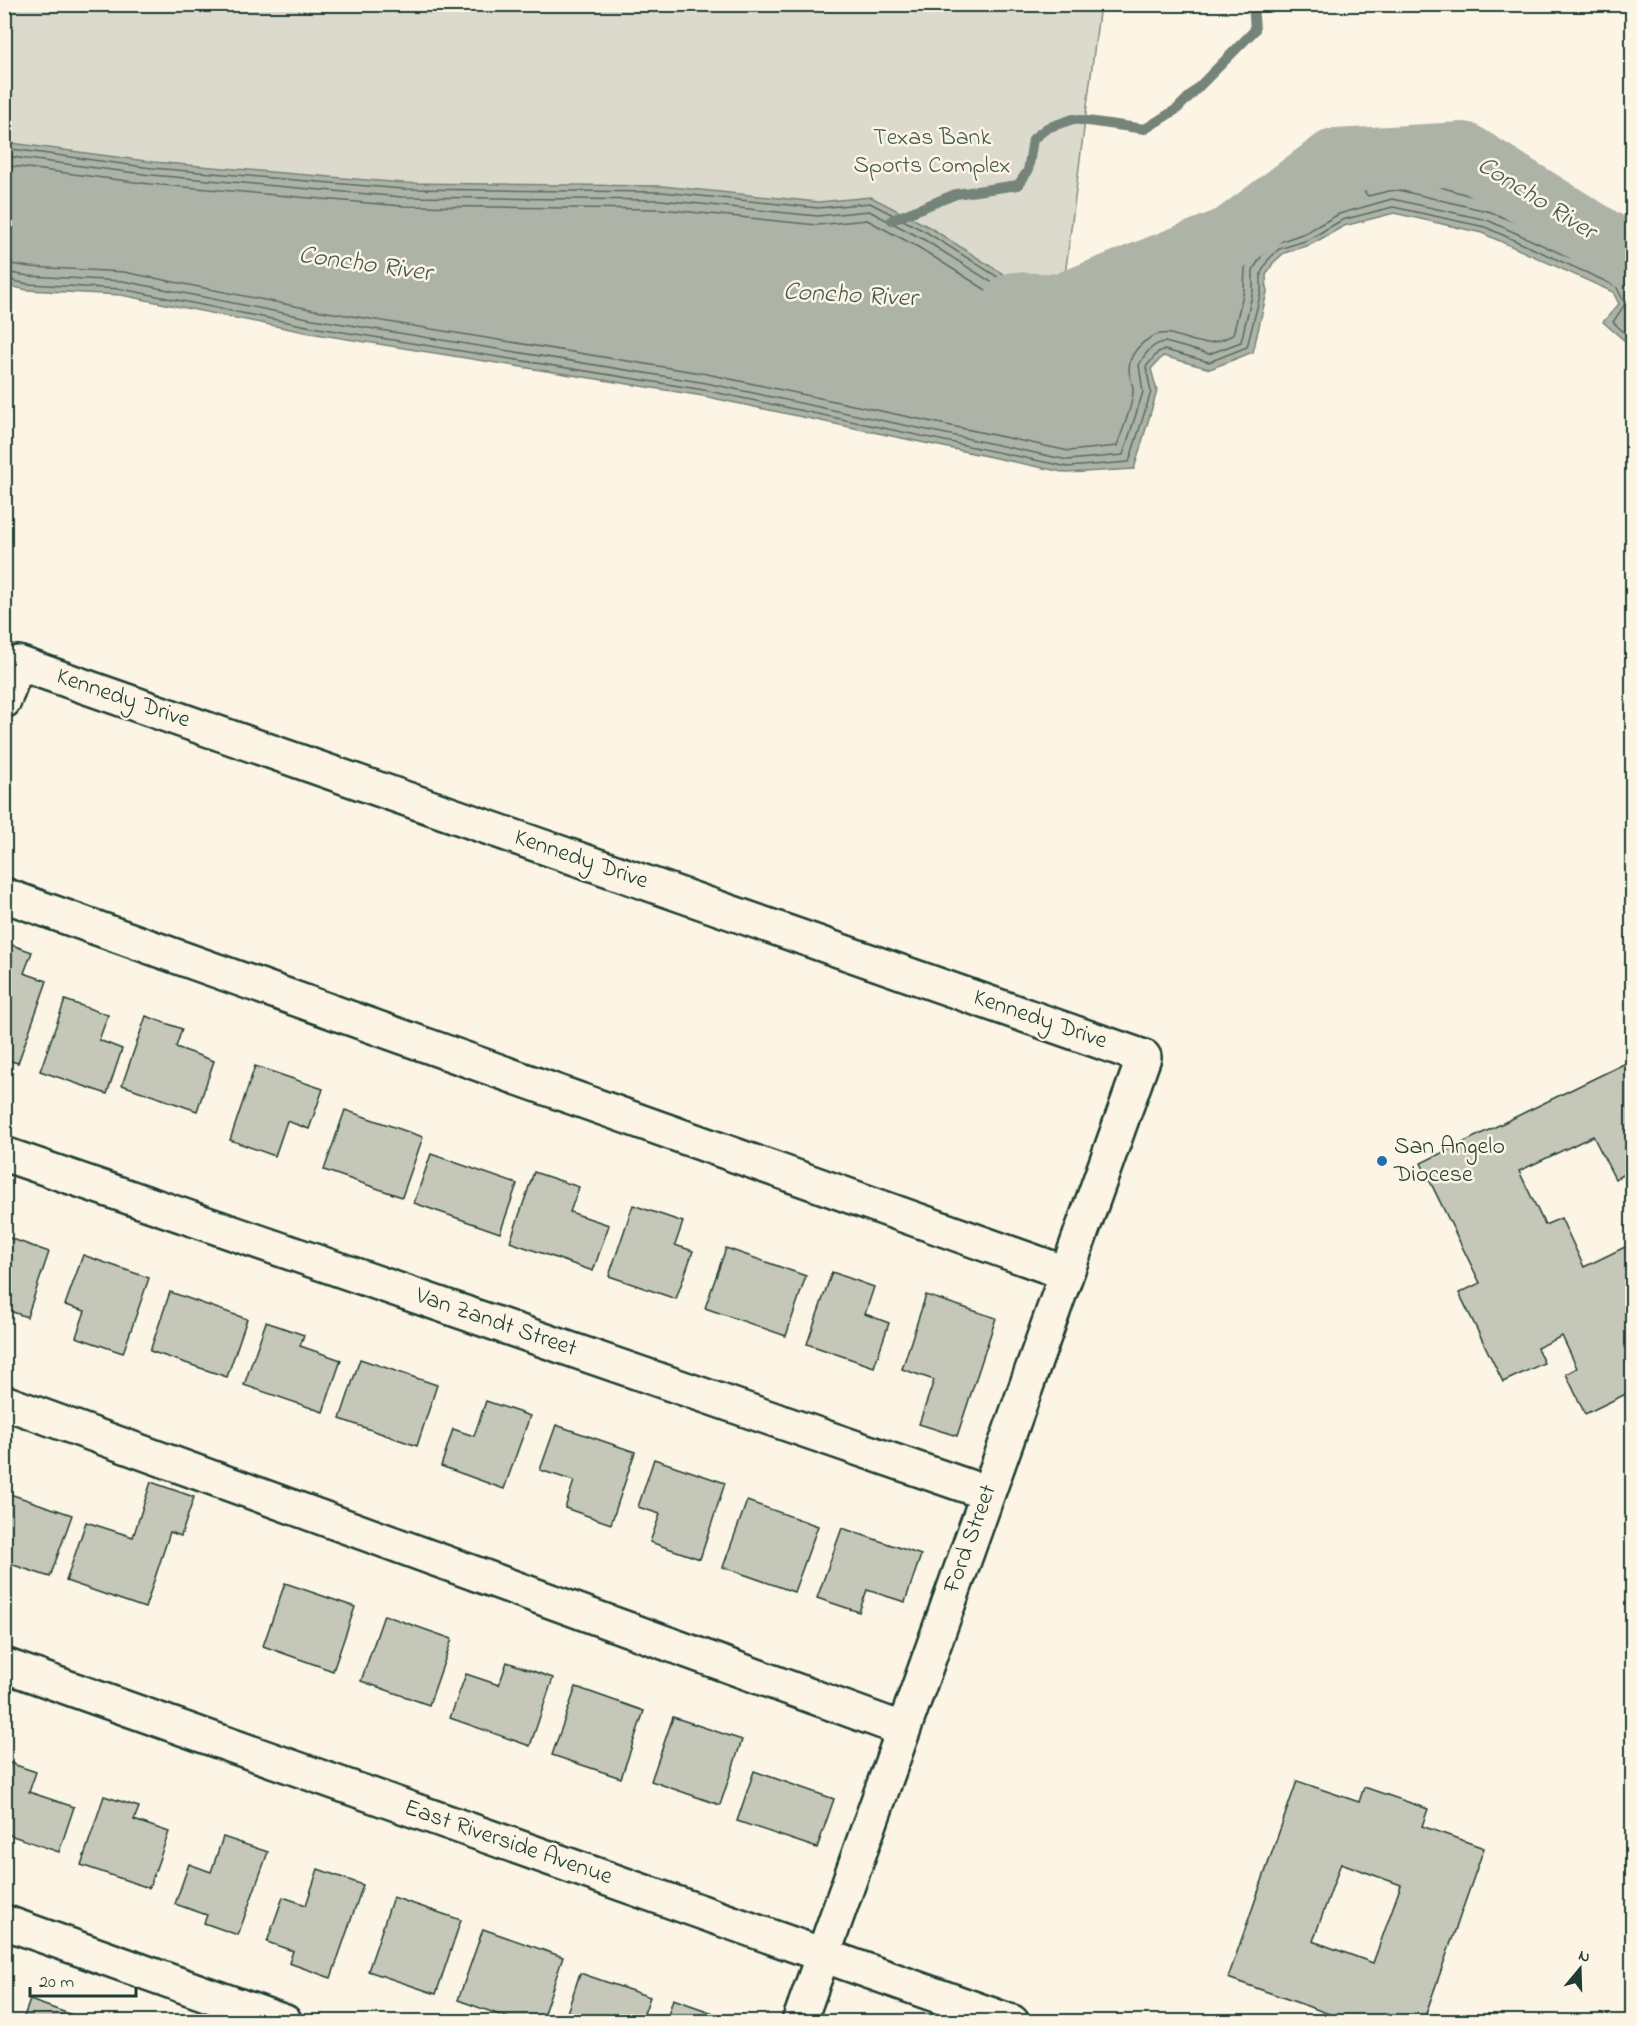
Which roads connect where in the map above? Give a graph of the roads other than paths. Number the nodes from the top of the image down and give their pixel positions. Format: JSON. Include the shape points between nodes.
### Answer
{"nodes":[{"id":1,"x":4,"y":701,"type":"edge"},
{"id":2,"x":4,"y":895,"type":"edge"},
{"id":3,"x":1144,"y":1057,"type":"joint"},
{"id":4,"x":4,"y":1154,"type":"edge"},
{"id":5,"x":1066,"y":1273,"type":"junction"},
{"id":6,"x":4,"y":1402,"type":"edge"},
{"id":7,"x":987,"y":1492,"type":"junction"},
{"id":8,"x":4,"y":1665,"type":"edge"},
{"id":9,"x":902,"y":1729,"type":"junction"},
{"id":10,"x":4,"y":1922,"type":"edge"},
{"id":11,"x":821,"y":1954,"type":"junction"},
{"id":12,"x":285,"y":2022,"type":"edge"},
{"id":13,"x":799,"y":2022,"type":"edge"},
{"id":14,"x":1012,"y":2022,"type":"edge"}],
"edges":[{"from":1,"to":3,"type":"street","name":"Kennedy Drive","via":[[18,663]]},
{"from":2,"to":5,"type":"street"},
{"from":3,"to":5,"type":"street","name":"Ford Street"},
{"from":4,"to":7,"type":"street","name":"Van Zandt Street"},
{"from":5,"to":7,"type":"street","name":"Ford Street"},
{"from":6,"to":9,"type":"street"},
{"from":7,"to":9,"type":"street","name":"Ford Street"},
{"from":8,"to":11,"type":"street","name":"East Riverside Avenue"},
{"from":9,"to":11,"type":"street","name":"Ford Street"},
{"from":10,"to":12,"type":"street"},
{"from":11,"to":13,"type":"street","name":"Ford Street"},
{"from":11,"to":14,"type":"street","name":"East Riverside Avenue"}]}
